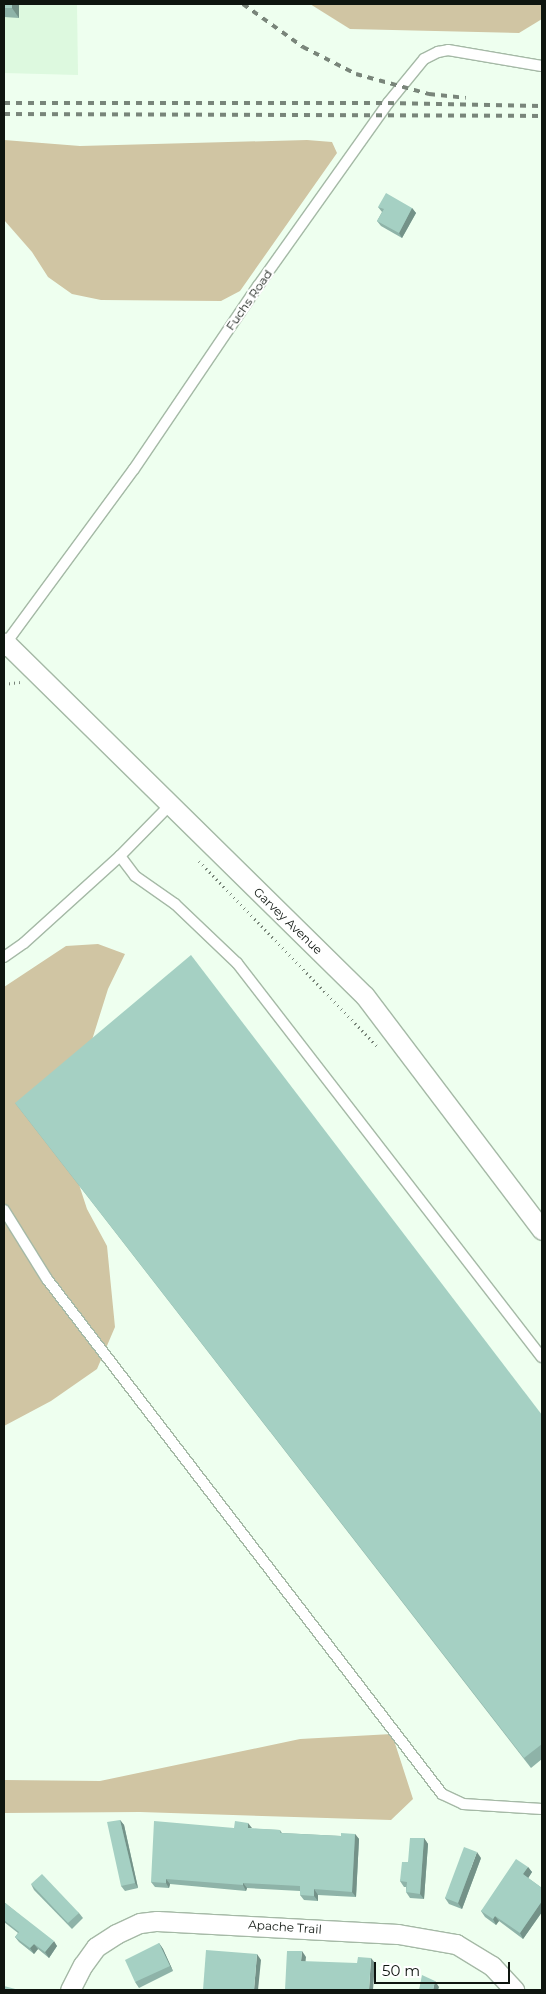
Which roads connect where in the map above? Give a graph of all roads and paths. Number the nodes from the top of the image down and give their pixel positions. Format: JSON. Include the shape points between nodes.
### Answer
{"nodes":[{"id":1,"x":542,"y":66,"type":"edge"},
{"id":2,"x":5,"y":642,"type":"edge"},
{"id":3,"x":4,"y":684,"type":"edge"},
{"id":4,"x":27,"y":685,"type":"dead end"},
{"id":5,"x":170,"y":805,"type":"junction"},
{"id":6,"x":120,"y":856,"type":"junction"},
{"id":7,"x":197,"y":859,"type":"dead end"},
{"id":8,"x":4,"y":957,"type":"edge"},
{"id":9,"x":381,"y":1050,"type":"dead end"},
{"id":10,"x":4,"y":1210,"type":"edge"},
{"id":11,"x":542,"y":1230,"type":"edge"},
{"id":12,"x":542,"y":1357,"type":"edge"},
{"id":13,"x":542,"y":1809,"type":"edge"},
{"id":14,"x":70,"y":1990,"type":"edge"},
{"id":15,"x":514,"y":1990,"type":"edge"}],
"edges":[{"from":1,"to":2,"type":"lane","name":"Fuchs Road","via":[[448,50],[424,59],[388,103],[258,286],[134,469]]},
{"from":2,"to":5,"type":"street","name":"Garvey Avenue"},
{"from":3,"to":4,"type":"path"},
{"from":5,"to":6,"type":"lane"},
{"from":5,"to":11,"type":"street","name":"Garvey Avenue","via":[[365,996]]},
{"from":6,"to":8,"type":"lane","via":[[24,943]]},
{"from":6,"to":12,"type":"lane","via":[[135,876],[175,904],[237,963]]},
{"from":7,"to":9,"type":"path"},
{"from":10,"to":13,"type":"lane","via":[[47,1279],[442,1794],[463,1804]]},
{"from":14,"to":15,"type":"street","name":"Apache Trail","via":[[82,1964],[96,1947],[140,1923],[158,1921],[398,1934],[456,1944],[492,1966]]}]}
